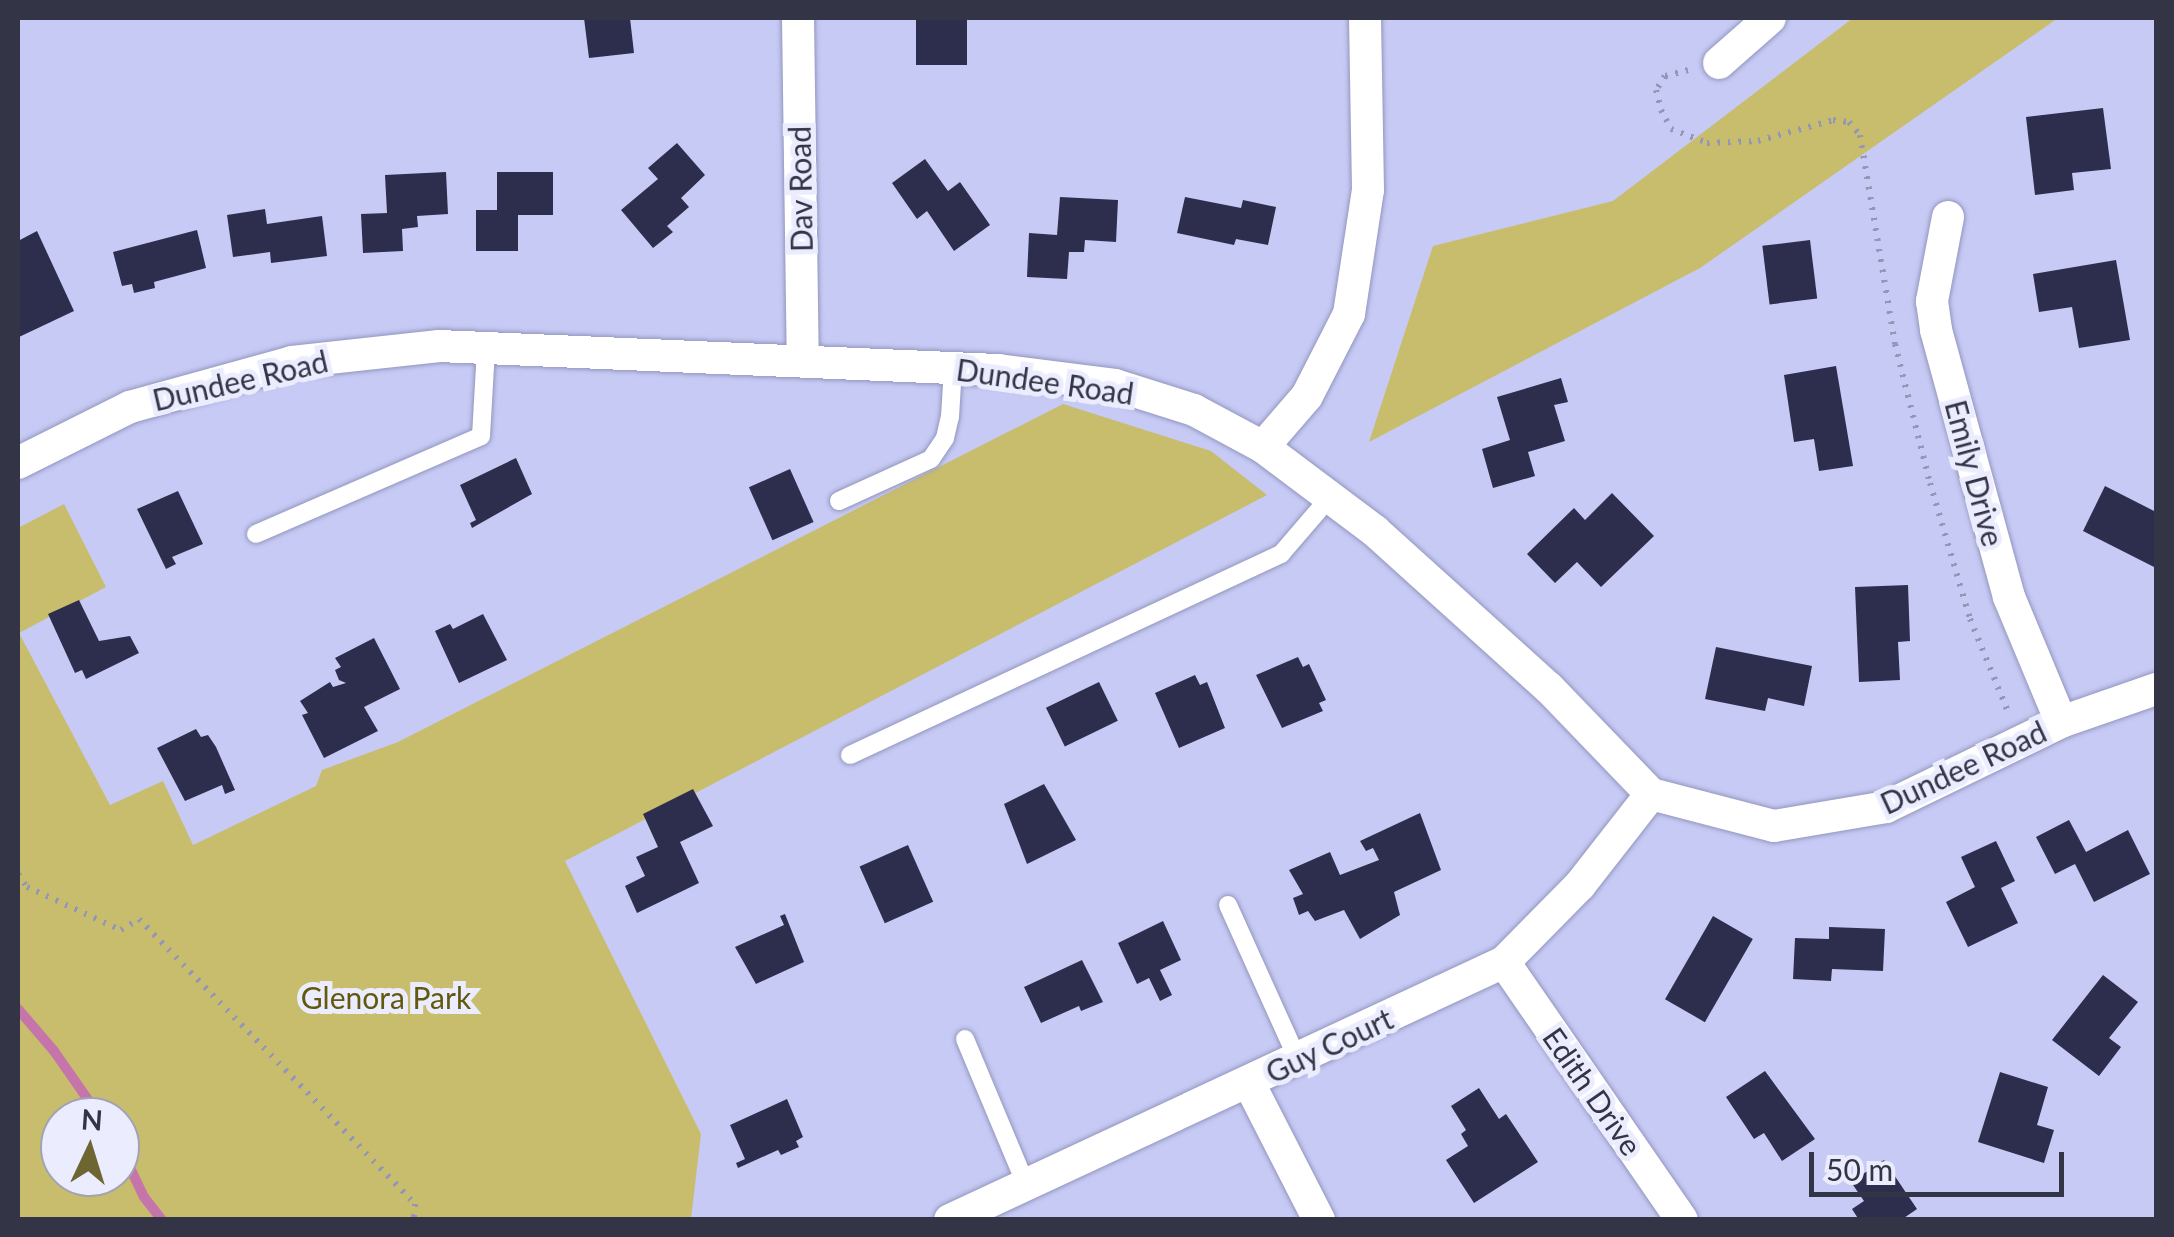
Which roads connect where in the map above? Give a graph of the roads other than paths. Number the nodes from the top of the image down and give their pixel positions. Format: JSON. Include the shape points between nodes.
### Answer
{"nodes":[{"id":1,"x":798,"y":18,"type":"edge"},
{"id":2,"x":1365,"y":18,"type":"edge"},
{"id":3,"x":1770,"y":18,"type":"edge"},
{"id":4,"x":1718,"y":63,"type":"road end"},
{"id":5,"x":1948,"y":218,"type":"dead end"},
{"id":6,"x":486,"y":348,"type":"junction"},
{"id":7,"x":802,"y":360,"type":"junction"},
{"id":8,"x":953,"y":368,"type":"junction"},
{"id":9,"x":1263,"y":447,"type":"junction"},
{"id":10,"x":18,"y":463,"type":"edge"},
{"id":11,"x":1330,"y":498,"type":"junction"},
{"id":12,"x":839,"y":501,"type":"dead end"},
{"id":13,"x":256,"y":534,"type":"dead end"},
{"id":14,"x":2156,"y":689,"type":"edge"},
{"id":15,"x":2061,"y":722,"type":"junction"},
{"id":16,"x":850,"y":755,"type":"dead end"},
{"id":17,"x":1650,"y":794,"type":"junction"},
{"id":18,"x":1228,"y":905,"type":"dead end"},
{"id":19,"x":1504,"y":962,"type":"junction"},
{"id":20,"x":965,"y":1040,"type":"dead end"},
{"id":21,"x":1298,"y":1060,"type":"junction"},
{"id":22,"x":1249,"y":1083,"type":"junction"},
{"id":23,"x":1026,"y":1185,"type":"junction"},
{"id":24,"x":950,"y":1220,"type":"edge"},
{"id":25,"x":1319,"y":1220,"type":"edge"},
{"id":26,"x":1682,"y":1220,"type":"edge"}],
"edges":[{"from":1,"to":7,"type":"street","name":"Dav Road"},
{"from":2,"to":9,"type":"street","via":[[1368,190],[1350,314],[1307,396]]},
{"from":3,"to":4,"type":"street"},
{"from":5,"to":15,"type":"street","name":"Emily Drive","via":[[1932,301],[1936,330],[2009,596]]},
{"from":6,"to":7,"type":"street","name":"Dundee Road"},
{"from":6,"to":10,"type":"street","name":"Dundee Road","via":[[439,346],[292,362],[130,407]]},
{"from":6,"to":13,"type":"lane","via":[[481,436]]},
{"from":7,"to":8,"type":"street","name":"Dundee Road"},
{"from":8,"to":9,"type":"street","name":"Dundee Road","via":[[1115,385],[1194,410]]},
{"from":8,"to":12,"type":"lane","via":[[945,438],[931,459]]},
{"from":9,"to":11,"type":"street","name":"Dundee Road"},
{"from":11,"to":16,"type":"lane","via":[[1281,554]]},
{"from":11,"to":17,"type":"street","name":"Dundee Road","via":[[1548,688]]},
{"from":14,"to":15,"type":"street","name":"Dundee Road"},
{"from":15,"to":17,"type":"street","name":"Dundee Road","via":[[1886,807],[1774,826]]},
{"from":17,"to":19,"type":"street","name":"Guy Court","via":[[1580,885]]},
{"from":18,"to":21,"type":"lane"},
{"from":19,"to":21,"type":"street","name":"Guy Court"},
{"from":19,"to":26,"type":"street","name":"Edith Drive"},
{"from":20,"to":23,"type":"lane"},
{"from":21,"to":22,"type":"street","name":"Guy Court"},
{"from":22,"to":23,"type":"street","name":"Guy Court"},
{"from":22,"to":25,"type":"street"},
{"from":23,"to":24,"type":"street","name":"Guy Court"}]}
